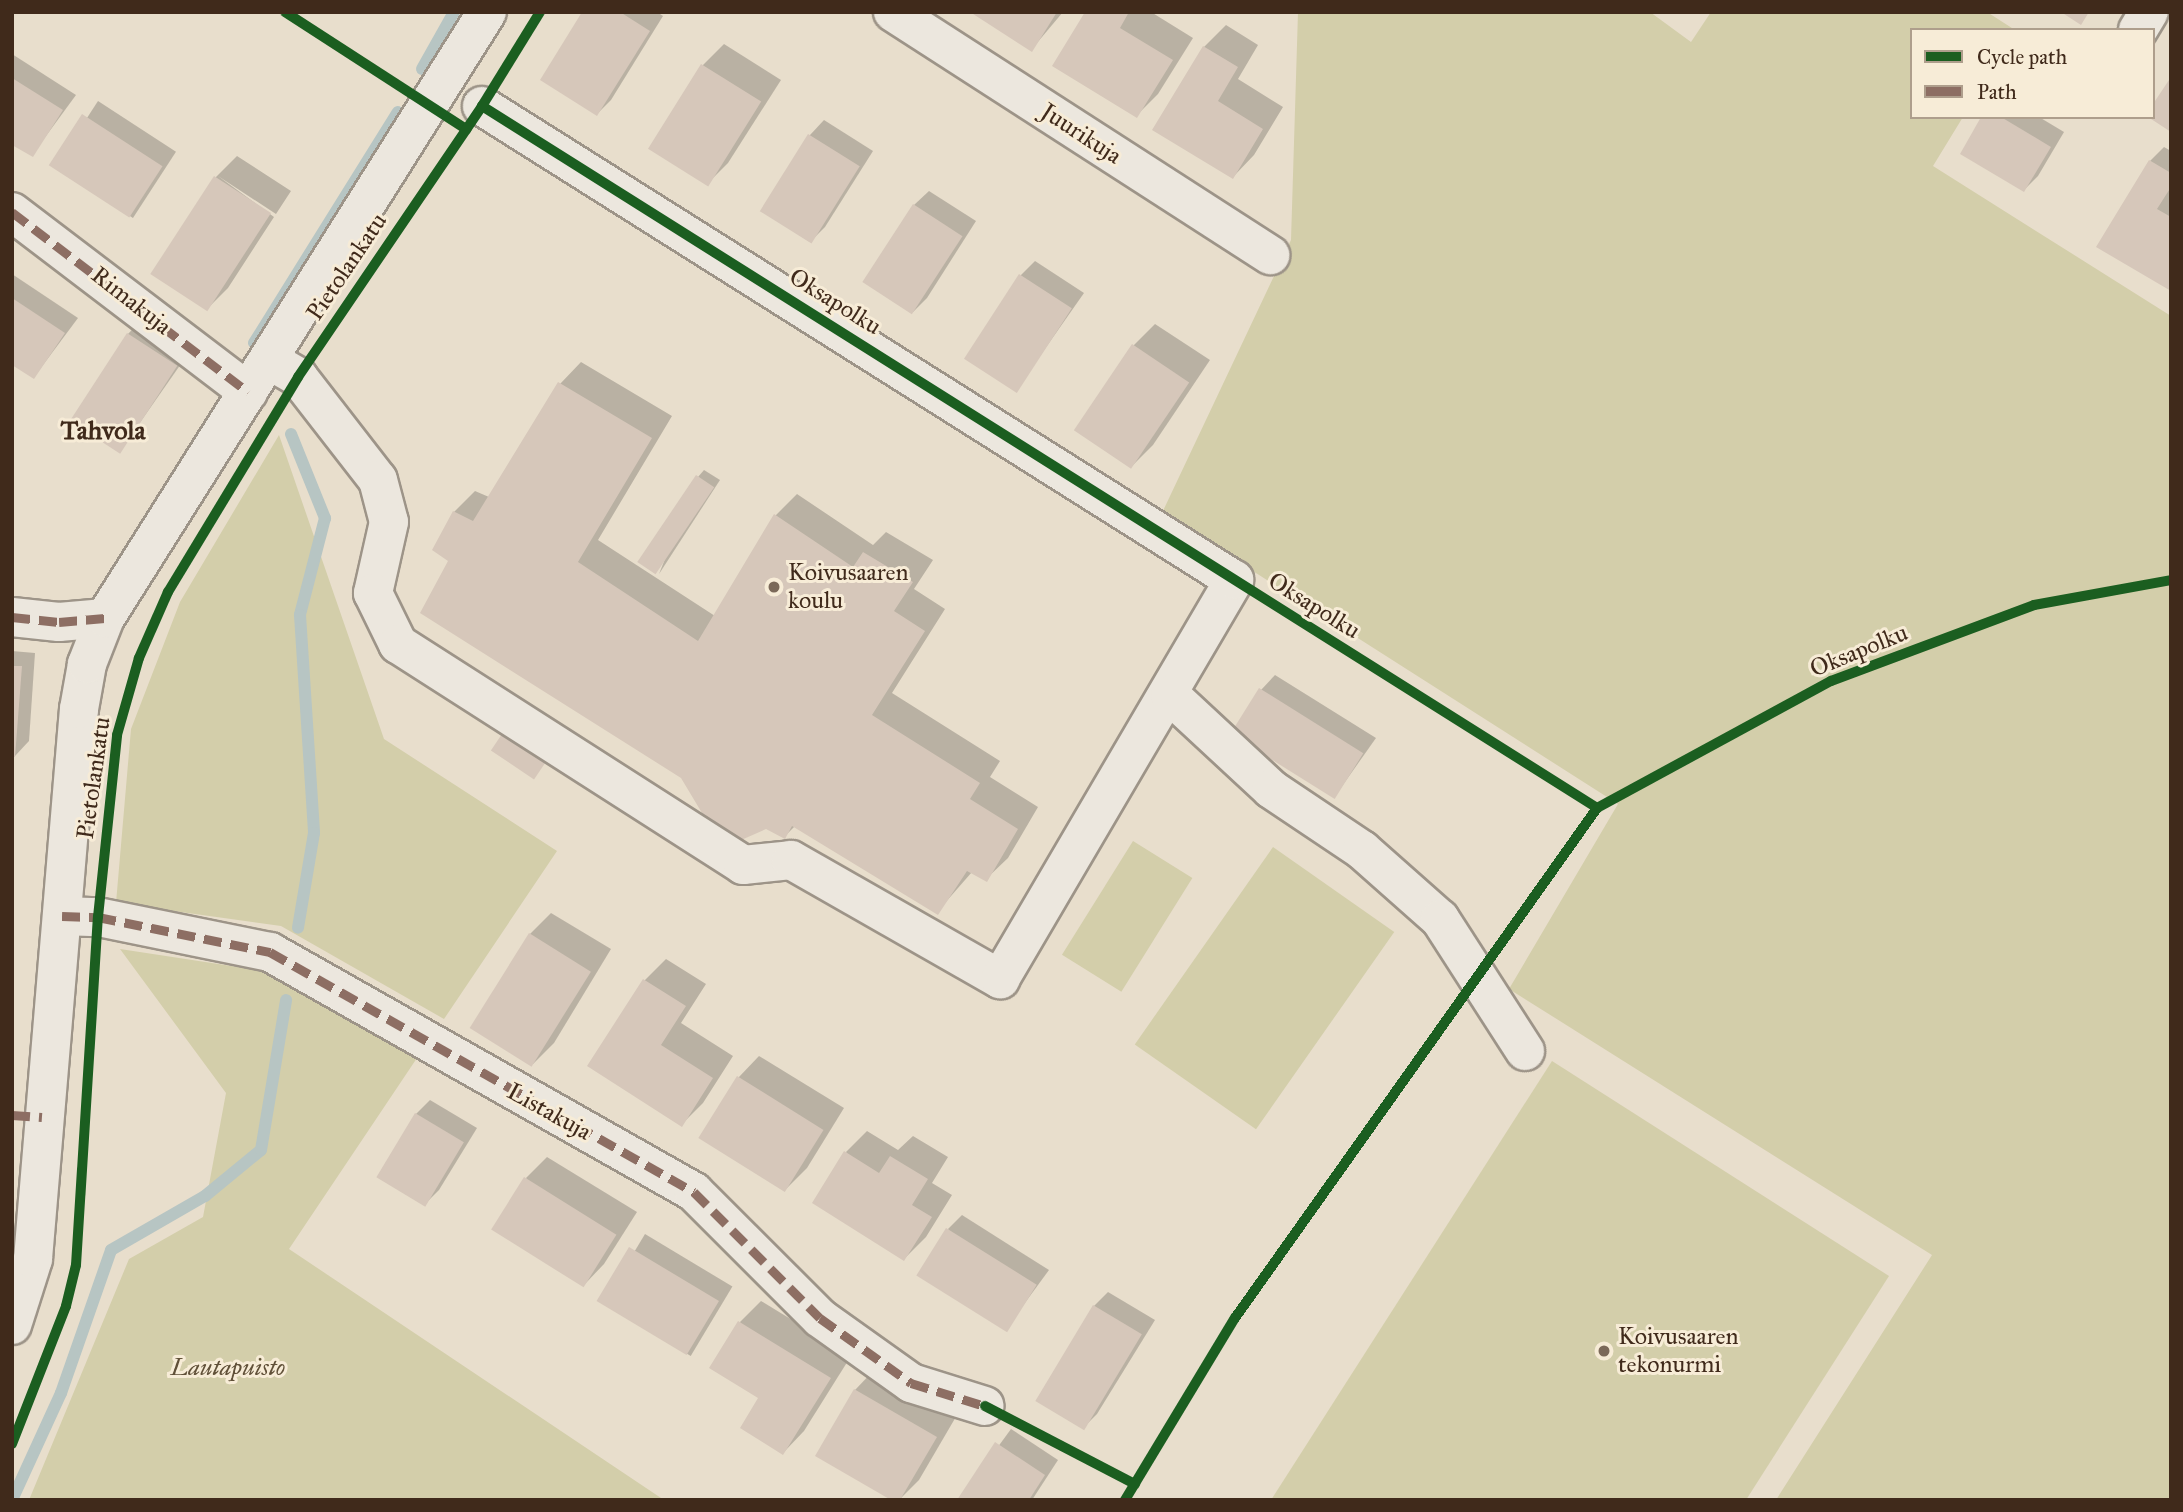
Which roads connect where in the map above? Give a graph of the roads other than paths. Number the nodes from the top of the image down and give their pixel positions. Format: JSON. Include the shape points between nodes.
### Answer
{"nodes":[{"id":1,"x":486,"y":12,"type":"edge"},
{"id":2,"x":893,"y":12,"type":"edge"},
{"id":3,"x":2149,"y":12,"type":"edge"},
{"id":4,"x":2139,"y":28,"type":"edge"},
{"id":5,"x":482,"y":106,"type":"dead end"},
{"id":6,"x":12,"y":212,"type":"edge"},
{"id":7,"x":1270,"y":256,"type":"dead end"},
{"id":8,"x":269,"y":359,"type":"junction"},
{"id":9,"x":248,"y":392,"type":"junction"},
{"id":10,"x":12,"y":617,"type":"edge"},
{"id":11,"x":105,"y":618,"type":"junction"},
{"id":12,"x":1170,"y":695,"type":"junction"},
{"id":13,"x":62,"y":916,"type":"junction"},
{"id":14,"x":1525,"y":1051,"type":"dead end"},
{"id":15,"x":27,"y":1116,"type":"edge"},
{"id":16,"x":12,"y":1325,"type":"edge"},
{"id":17,"x":985,"y":1406,"type":"dead end"}],
"edges":[{"from":1,"to":8,"type":"street","name":"Pietolankatu"},
{"from":2,"to":7,"type":"street","name":"Juurikuja"},
{"from":3,"to":4,"type":"street"},
{"from":5,"to":12,"type":"street","name":"Oksapolku","via":[[1234,580]]},
{"from":6,"to":9,"type":"street","name":"Rimakuja"},
{"from":8,"to":9,"type":"street","name":"Pietolankatu"},
{"from":8,"to":12,"type":"street","via":[[298,377],[378,480],[389,522],[373,593],[398,644],[743,866],[790,860],[1000,979]]},
{"from":9,"to":11,"type":"street","name":"Pietolankatu"},
{"from":10,"to":11,"type":"street","via":[[59,622]]},
{"from":11,"to":13,"type":"street","name":"Pietolankatu","via":[[87,664],[79,709]]},
{"from":12,"to":14,"type":"street","via":[[1271,789],[1362,850],[1440,919]]},
{"from":13,"to":15,"type":"street","name":"Pietolankatu"},
{"from":13,"to":17,"type":"street","name":"Listakuja","via":[[98,917],[270,952],[694,1192],[820,1318],[911,1383]]},
{"from":15,"to":16,"type":"street","name":"Pietolankatu","via":[[33,1259]]}]}
